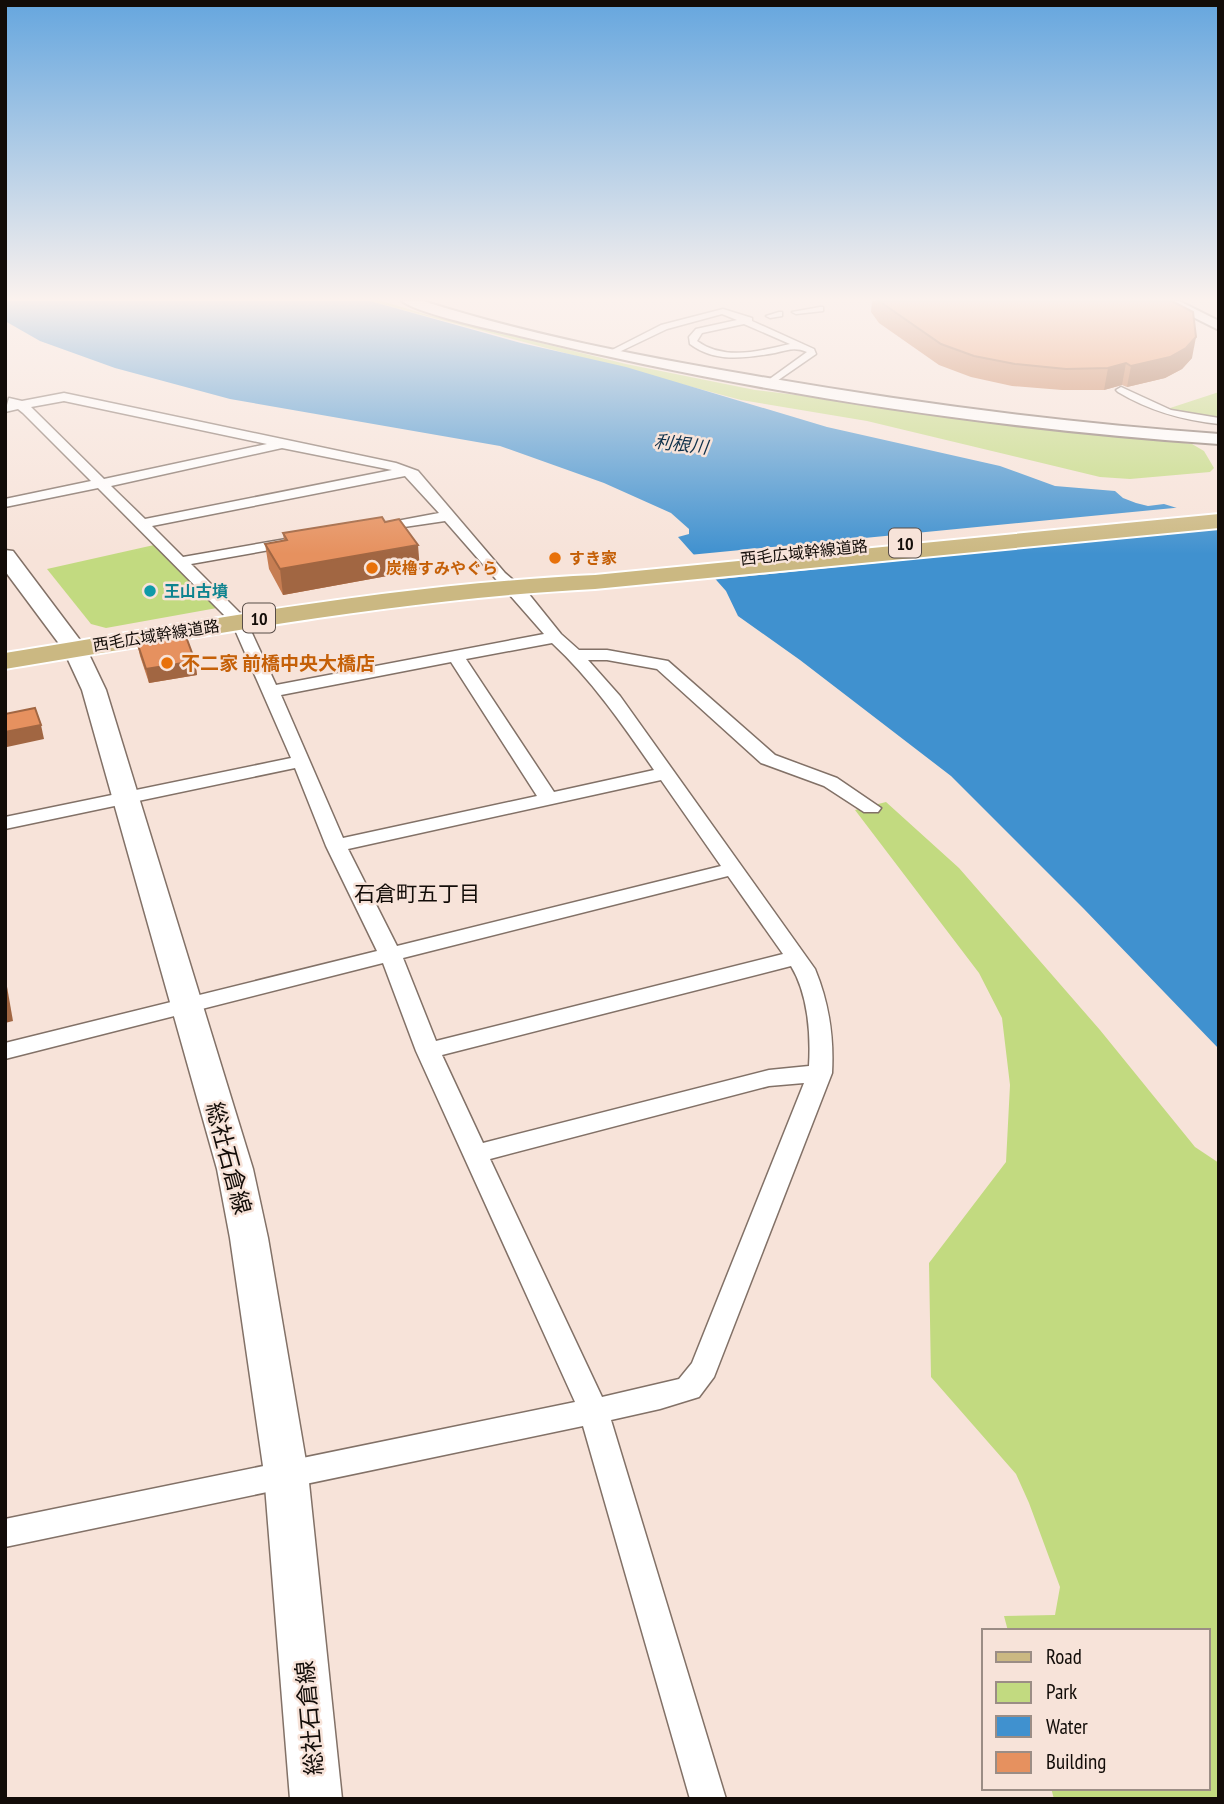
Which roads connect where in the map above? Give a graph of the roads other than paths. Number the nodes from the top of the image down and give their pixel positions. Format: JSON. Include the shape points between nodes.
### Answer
{"nodes":[{"id":1,"x":776,"y":385,"type":"edge"},
{"id":2,"x":1121,"y":390,"type":"dead end"},
{"id":3,"x":10,"y":403,"type":"edge"},
{"id":4,"x":1219,"y":421,"type":"edge"},
{"id":5,"x":1219,"y":439,"type":"edge"},
{"id":6,"x":279,"y":444,"type":"junction"},
{"id":7,"x":409,"y":471,"type":"junction"},
{"id":8,"x":101,"y":483,"type":"junction"},
{"id":9,"x":5,"y":503,"type":"edge"},
{"id":10,"x":1219,"y":512,"type":"edge"},
{"id":11,"x":449,"y":516,"type":"junction"},
{"id":12,"x":1219,"y":521,"type":"edge"},
{"id":13,"x":141,"y":524,"type":"junction"},
{"id":14,"x":357,"y":532,"type":"edge"},
{"id":15,"x":304,"y":540,"type":"edge"},
{"id":16,"x":5,"y":556,"type":"edge"},
{"id":17,"x":179,"y":562,"type":"junction"},
{"id":18,"x":593,"y":578,"type":"junction"},
{"id":19,"x":513,"y":586,"type":"junction"},
{"id":20,"x":239,"y":621,"type":"junction"},
{"id":21,"x":555,"y":637,"type":"junction"},
{"id":22,"x":74,"y":648,"type":"junction"},
{"id":23,"x":575,"y":655,"type":"junction"},
{"id":24,"x":456,"y":656,"type":"junction"},
{"id":25,"x":5,"y":661,"type":"edge"},
{"id":26,"x":272,"y":691,"type":"junction"},
{"id":27,"x":302,"y":761,"type":"junction"},
{"id":28,"x":666,"y":773,"type":"junction"},
{"id":29,"x":127,"y":797,"type":"junction"},
{"id":30,"x":550,"y":799,"type":"junction"},
{"id":31,"x":871,"y":808,"type":"dead end"},
{"id":32,"x":5,"y":823,"type":"edge"},
{"id":33,"x":336,"y":846,"type":"junction"},
{"id":34,"x":732,"y":869,"type":"junction"},
{"id":35,"x":391,"y":956,"type":"junction"},
{"id":36,"x":796,"y":958,"type":"junction"},
{"id":37,"x":187,"y":1006,"type":"junction"},
{"id":38,"x":5,"y":1051,"type":"edge"},
{"id":39,"x":428,"y":1051,"type":"junction"},
{"id":40,"x":820,"y":1073,"type":"junction"},
{"id":41,"x":476,"y":1154,"type":"junction"},
{"id":42,"x":593,"y":1410,"type":"junction"},
{"id":43,"x":286,"y":1473,"type":"junction"},
{"id":44,"x":5,"y":1533,"type":"edge"},
{"id":45,"x":316,"y":1799,"type":"edge"},
{"id":46,"x":708,"y":1799,"type":"edge"}],
"edges":[{"from":1,"to":5,"type":"street","via":[[1096,428]]},
{"from":2,"to":4,"type":"street","via":[[1163,411]]},
{"from":3,"to":6,"type":"street","via":[[64,397]]},
{"from":3,"to":8,"type":"street"},
{"from":6,"to":7,"type":"street"},
{"from":6,"to":8,"type":"street"},
{"from":7,"to":11,"type":"street"},
{"from":7,"to":13,"type":"street"},
{"from":8,"to":9,"type":"street"},
{"from":8,"to":13,"type":"street"},
{"from":10,"to":18,"type":"main road","name":"西毛広域幹線道路","number":"10"},
{"from":11,"to":14,"type":"street"},
{"from":11,"to":19,"type":"street"},
{"from":12,"to":18,"type":"main road","name":"西毛広域幹線道路","number":"10"},
{"from":13,"to":17,"type":"street"},
{"from":15,"to":17,"type":"street"},
{"from":16,"to":22,"type":"main road","name":"総社石倉線"},
{"from":17,"to":20,"type":"street"},
{"from":18,"to":19,"type":"main road","name":"西毛広域幹線道路","number":"10"},
{"from":19,"to":20,"type":"main road","name":"西毛広域幹線道路","number":"10"},
{"from":19,"to":21,"type":"street"},
{"from":20,"to":22,"type":"main road","name":"西毛広域幹線道路","number":"10"},
{"from":20,"to":26,"type":"street"},
{"from":21,"to":23,"type":"street"},
{"from":21,"to":24,"type":"street"},
{"from":22,"to":25,"type":"main road","name":"西毛広域幹線道路","number":"10"},
{"from":22,"to":29,"type":"main road","name":"総社石倉線","via":[[101,708]]},
{"from":23,"to":28,"type":"street"},
{"from":23,"to":31,"type":"street","via":[[662,665],[768,759],[823,778]]},
{"from":24,"to":26,"type":"street"},
{"from":24,"to":30,"type":"street"},
{"from":26,"to":27,"type":"street"},
{"from":27,"to":29,"type":"street"},
{"from":27,"to":33,"type":"street"},
{"from":28,"to":30,"type":"street"},
{"from":28,"to":34,"type":"street"},
{"from":29,"to":32,"type":"street"},
{"from":29,"to":37,"type":"main road","name":"総社石倉線"},
{"from":30,"to":33,"type":"street"},
{"from":33,"to":35,"type":"street"},
{"from":34,"to":35,"type":"street"},
{"from":34,"to":36,"type":"street"},
{"from":35,"to":37,"type":"street"},
{"from":35,"to":39,"type":"street"},
{"from":36,"to":39,"type":"street"},
{"from":36,"to":40,"type":"street","via":[[814,995],[822,1044]]},
{"from":37,"to":38,"type":"street"},
{"from":37,"to":43,"type":"main road","name":"総社石倉線","via":[[235,1169]]},
{"from":39,"to":41,"type":"street"},
{"from":40,"to":41,"type":"street","via":[[769,1078]]},
{"from":40,"to":42,"type":"street","via":[[697,1381],[679,1392]]},
{"from":41,"to":42,"type":"street"},
{"from":42,"to":43,"type":"street"},
{"from":42,"to":46,"type":"street"},
{"from":43,"to":44,"type":"street"},
{"from":43,"to":45,"type":"main road","name":"総社石倉線"}]}
